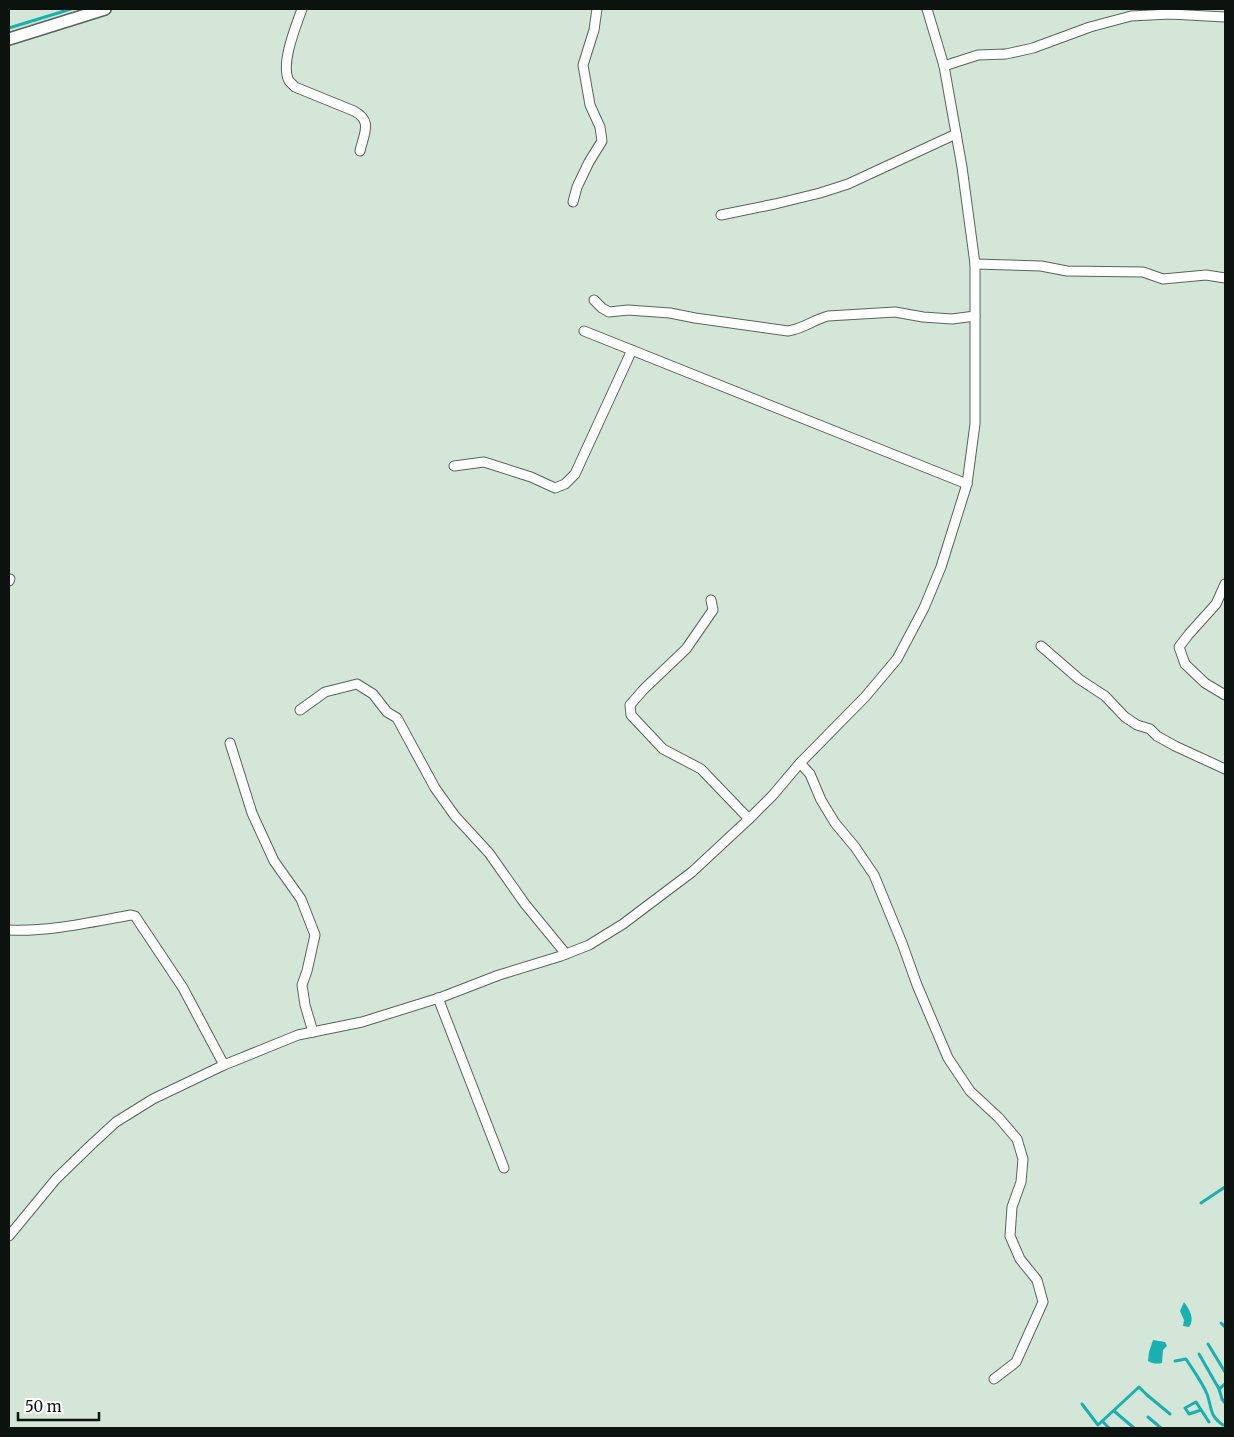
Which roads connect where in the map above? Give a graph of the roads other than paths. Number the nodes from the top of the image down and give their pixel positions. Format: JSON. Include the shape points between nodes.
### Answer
{"nodes":[{"id":1,"x":105,"y":9,"type":"edge"},
{"id":2,"x":302,"y":9,"type":"edge"},
{"id":3,"x":597,"y":9,"type":"edge"},
{"id":4,"x":927,"y":9,"type":"edge"},
{"id":5,"x":1225,"y":18,"type":"edge"},
{"id":6,"x":9,"y":39,"type":"edge"},
{"id":7,"x":944,"y":66,"type":"junction"},
{"id":8,"x":956,"y":134,"type":"junction"},
{"id":9,"x":360,"y":150,"type":"dead end"},
{"id":10,"x":572,"y":202,"type":"dead end"},
{"id":11,"x":721,"y":215,"type":"dead end"},
{"id":12,"x":976,"y":264,"type":"junction"},
{"id":13,"x":1225,"y":278,"type":"edge"},
{"id":14,"x":594,"y":300,"type":"dead end"},
{"id":15,"x":975,"y":316,"type":"junction"},
{"id":16,"x":584,"y":331,"type":"dead end"},
{"id":17,"x":632,"y":350,"type":"junction"},
{"id":18,"x":454,"y":466,"type":"dead end"},
{"id":19,"x":967,"y":484,"type":"junction"},
{"id":20,"x":1225,"y":584,"type":"edge"},
{"id":21,"x":711,"y":600,"type":"dead end"},
{"id":22,"x":1041,"y":646,"type":"dead end"},
{"id":23,"x":1225,"y":695,"type":"edge"},
{"id":24,"x":300,"y":710,"type":"dead end"},
{"id":25,"x":230,"y":743,"type":"dead end"},
{"id":26,"x":800,"y":762,"type":"junction"},
{"id":27,"x":1225,"y":769,"type":"edge"},
{"id":28,"x":749,"y":819,"type":"junction"},
{"id":29,"x":9,"y":930,"type":"edge"},
{"id":30,"x":566,"y":954,"type":"junction"},
{"id":31,"x":438,"y":998,"type":"junction"},
{"id":32,"x":313,"y":1032,"type":"junction"},
{"id":33,"x":224,"y":1065,"type":"junction"},
{"id":34,"x":504,"y":1168,"type":"dead end"},
{"id":35,"x":9,"y":1236,"type":"edge"},
{"id":36,"x":994,"y":1380,"type":"dead end"}],
"edges":[{"from":1,"to":6,"type":"street"},
{"from":2,"to":9,"type":"street","via":[[288,58],[289,81],[295,87],[362,115],[366,126]]},
{"from":3,"to":10,"type":"street","via":[[583,65],[590,105],[600,127],[602,141]]},
{"from":4,"to":7,"type":"street"},
{"from":5,"to":7,"type":"street","via":[[1170,14],[1132,16],[1033,48],[1006,54],[978,55]]},
{"from":7,"to":8,"type":"street"},
{"from":8,"to":11,"type":"street","via":[[848,184]]},
{"from":8,"to":12,"type":"street"},
{"from":12,"to":13,"type":"street","via":[[1040,266],[1066,271],[1143,272],[1163,279],[1206,275]]},
{"from":12,"to":15,"type":"street"},
{"from":14,"to":15,"type":"street","via":[[609,312],[670,313],[788,331],[828,316],[895,312],[952,319]]},
{"from":15,"to":19,"type":"street","via":[[975,424]]},
{"from":16,"to":17,"type":"street"},
{"from":17,"to":18,"type":"street","via":[[575,474],[565,484],[555,488],[484,462]]},
{"from":17,"to":19,"type":"street"},
{"from":19,"to":26,"type":"street","via":[[941,566],[924,608],[897,659],[865,697]]},
{"from":20,"to":23,"type":"street","via":[[1216,604],[1179,647],[1185,664],[1204,683]]},
{"from":21,"to":28,"type":"street","via":[[713,610],[686,649],[630,705],[631,714],[663,749],[701,769]]},
{"from":22,"to":27,"type":"street","via":[[1137,725]]},
{"from":24,"to":30,"type":"street","via":[[325,692],[357,684],[374,694],[387,712],[398,718],[439,794]]},
{"from":25,"to":32,"type":"street","via":[[252,813],[274,861],[300,899],[314,932],[315,939],[302,985]]},
{"from":26,"to":28,"type":"street","via":[[773,796]]},
{"from":26,"to":36,"type":"street","via":[[810,774],[835,824],[874,875],[948,1058],[970,1091],[1018,1139],[1023,1159],[1021,1182],[1012,1207],[1010,1236],[1020,1259],[1037,1280],[1043,1302],[1016,1362]]},
{"from":28,"to":30,"type":"street","via":[[692,872],[623,924],[589,945]]},
{"from":29,"to":33,"type":"street","via":[[25,931],[135,916],[182,988]]},
{"from":30,"to":31,"type":"street"},
{"from":31,"to":32,"type":"street","via":[[362,1022]]},
{"from":31,"to":34,"type":"street"},
{"from":32,"to":33,"type":"street"},
{"from":33,"to":35,"type":"street","via":[[153,1099],[116,1122],[56,1178]]}]}
